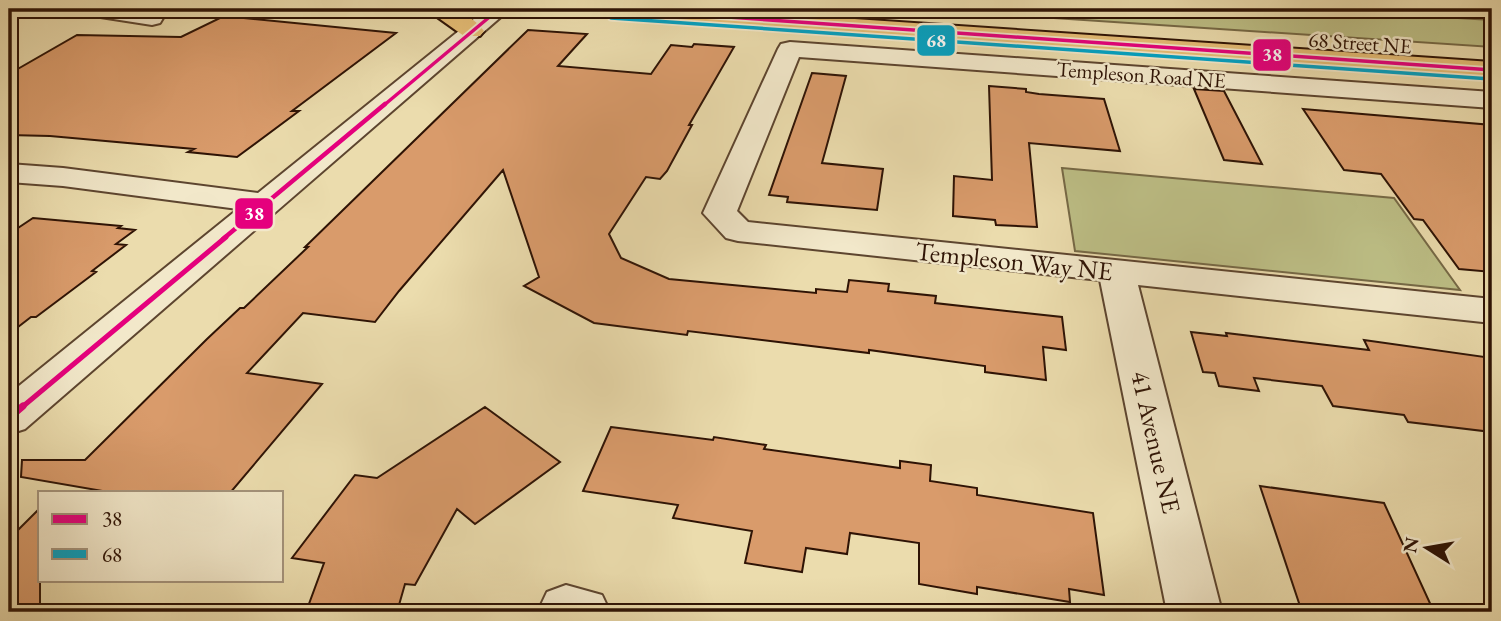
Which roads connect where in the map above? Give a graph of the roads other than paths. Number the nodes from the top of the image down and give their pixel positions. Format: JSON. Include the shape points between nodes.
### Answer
{"nodes":[{"id":1,"x":94,"y":9,"type":"edge"},
{"id":2,"x":437,"y":9,"type":"edge"},
{"id":3,"x":499,"y":9,"type":"edge"},
{"id":4,"x":612,"y":9,"type":"edge"},
{"id":5,"x":851,"y":9,"type":"edge"},
{"id":6,"x":152,"y":18,"type":"dead end"},
{"id":7,"x":472,"y":31,"type":"junction"},
{"id":8,"x":790,"y":49,"type":"joint"},
{"id":9,"x":1492,"y":52,"type":"edge"},
{"id":10,"x":1492,"y":70,"type":"edge"},
{"id":11,"x":1492,"y":100,"type":"edge"},
{"id":12,"x":9,"y":173,"type":"edge"},
{"id":13,"x":264,"y":203,"type":"junction"},
{"id":14,"x":1117,"y":272,"type":"junction"},
{"id":15,"x":1492,"y":310,"type":"edge"},
{"id":16,"x":9,"y":418,"type":"edge"},
{"id":17,"x":1194,"y":612,"type":"edge"}],
"edges":[{"from":1,"to":6,"type":"street"},
{"from":2,"to":7,"type":"main road"},
{"from":3,"to":7,"type":"street"},
{"from":4,"to":10,"type":"main road","name":"68 Street NE"},
{"from":5,"to":9,"type":"main road","name":"68 Street NE"},
{"from":7,"to":13,"type":"street"},
{"from":8,"to":11,"type":"street","name":"Templeson Road NE"},
{"from":8,"to":14,"type":"street","name":"Templeson Way NE","via":[[720,213],[738,231]]},
{"from":12,"to":13,"type":"street"},
{"from":13,"to":16,"type":"street"},
{"from":14,"to":15,"type":"street","name":"Templeson Way NE"},
{"from":14,"to":17,"type":"street","name":"41 Avenue NE"}]}
